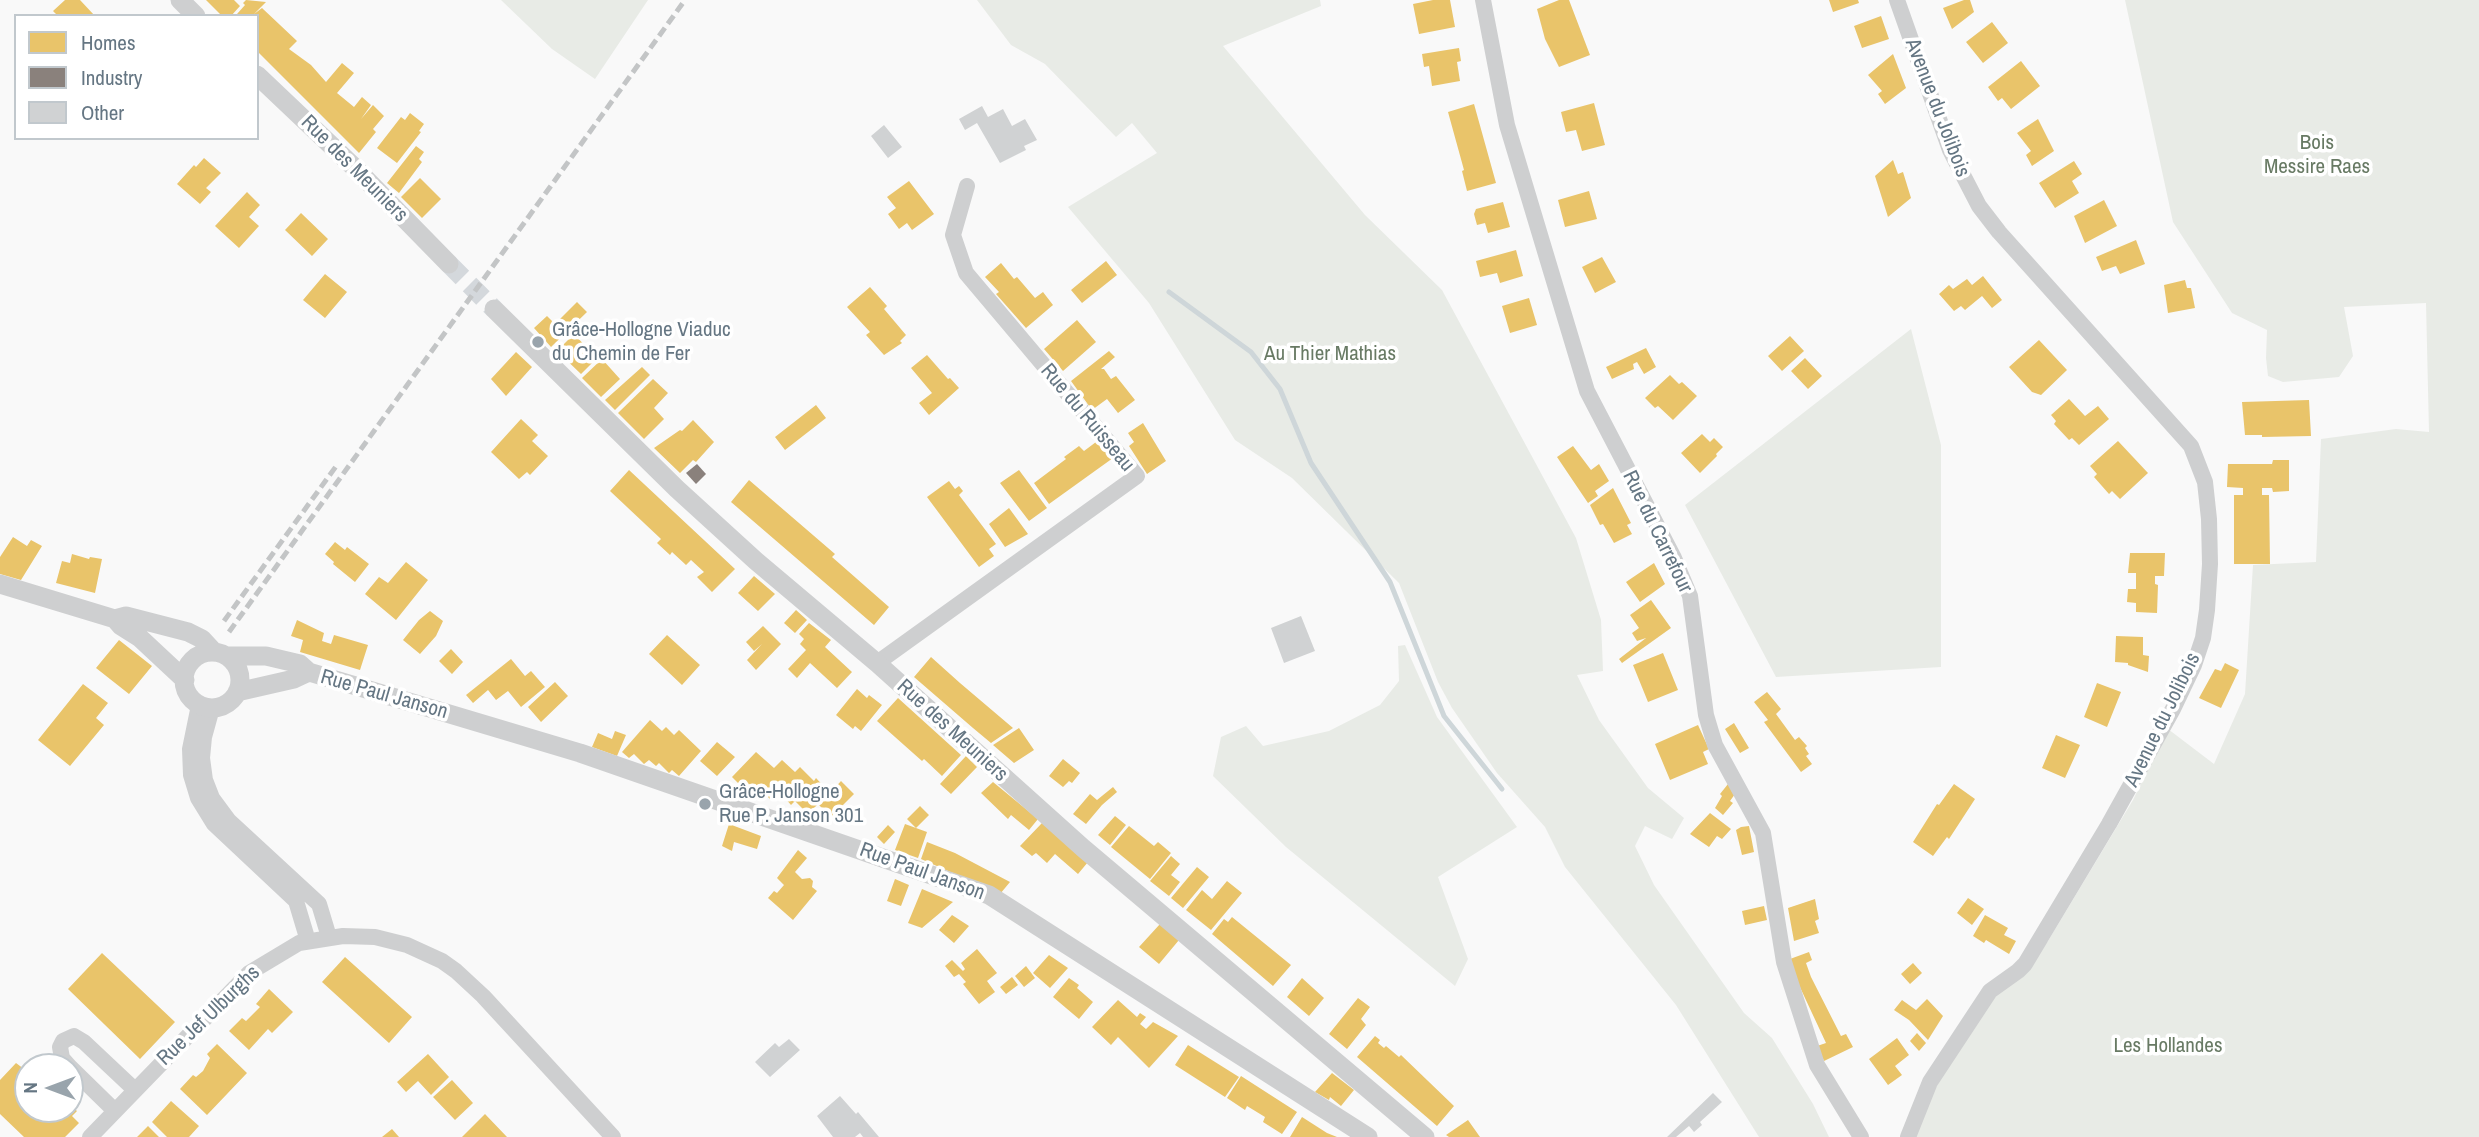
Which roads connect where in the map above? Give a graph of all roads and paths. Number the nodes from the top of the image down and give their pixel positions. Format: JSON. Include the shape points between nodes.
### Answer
{"nodes":[{"id":1,"x":180,"y":0,"type":"edge"},
{"id":2,"x":1483,"y":0,"type":"edge"},
{"id":3,"x":1897,"y":0,"type":"edge"},
{"id":4,"x":194,"y":14,"type":"edge"},
{"id":5,"x":259,"y":77,"type":"edge"},
{"id":6,"x":967,"y":186,"type":"dead end"},
{"id":7,"x":449,"y":264,"type":"tunnel mouth"},
{"id":8,"x":494,"y":309,"type":"tunnel mouth"},
{"id":9,"x":0,"y":584,"type":"edge"},
{"id":10,"x":115,"y":619,"type":"junction"},
{"id":11,"x":220,"y":654,"type":"junction"},
{"id":12,"x":877,"y":663,"type":"junction"},
{"id":13,"x":309,"y":673,"type":"junction"},
{"id":14,"x":185,"y":680,"type":"junction"},
{"id":15,"x":237,"y":692,"type":"junction"},
{"id":16,"x":206,"y":706,"type":"junction"},
{"id":17,"x":329,"y":937,"type":"junction"},
{"id":18,"x":308,"y":941,"type":"junction"},
{"id":19,"x":61,"y":1053,"type":"edge"},
{"id":20,"x":84,"y":1081,"type":"edge"},
{"id":21,"x":135,"y":1090,"type":"junction"},
{"id":22,"x":115,"y":1111,"type":"junction"},
{"id":23,"x":90,"y":1137,"type":"edge"},
{"id":24,"x":613,"y":1137,"type":"edge"},
{"id":25,"x":1368,"y":1137,"type":"edge"},
{"id":26,"x":1425,"y":1137,"type":"edge"},
{"id":27,"x":1861,"y":1137,"type":"edge"},
{"id":28,"x":1908,"y":1137,"type":"edge"}],
"edges":[{"from":1,"to":4,"type":"street"},
{"from":2,"to":27,"type":"street","name":"Rue du Carrefour","via":[[1507,125],[1587,391],[1690,596],[1706,715],[1715,745],[1763,833],[1784,962],[1817,1065]]},
{"from":3,"to":28,"type":"street","name":"Avenue du Jolibois","via":[[1950,150],[1979,206],[2191,446],[2206,490],[2210,564],[2203,638],[2173,709],[2025,964],[1990,991],[1930,1082]]},
{"from":5,"to":7,"type":"street","name":"Rue des Meuniers"},
{"from":6,"to":12,"type":"street","name":"Rue du Ruisseau","via":[[953,235],[966,273],[1137,476]]},
{"from":8,"to":12,"type":"street","name":"Rue des Meuniers","via":[[677,489]]},
{"from":9,"to":10,"type":"street"},
{"from":10,"to":11,"type":"street","via":[[126,616],[188,632]]},
{"from":10,"to":14,"type":"street"},
{"from":11,"to":13,"type":"street","name":"Rue Paul Janson","via":[[273,657],[300,664]]},
{"from":11,"to":14,"type":"street","via":[[197,656]]},
{"from":11,"to":15,"type":"street","via":[[238,672]]},
{"from":12,"to":26,"type":"street","name":"Rue des Meuniers","via":[[1083,848]]},
{"from":13,"to":15,"type":"street","name":"Rue Paul Janson"},
{"from":13,"to":25,"type":"street","name":"Rue Paul Janson","via":[[580,753],[989,895]]},
{"from":14,"to":16,"type":"street","via":[[189,695]]},
{"from":15,"to":16,"type":"street","via":[[230,702]]},
{"from":16,"to":17,"type":"street","via":[[202,758],[212,798],[229,821],[319,904]]},
{"from":16,"to":18,"type":"street","via":[[190,749],[198,798],[214,824],[296,901]]},
{"from":17,"to":18,"type":"street","name":"Rue Jef Ulburghs"},
{"from":17,"to":24,"type":"street","name":"Rue Jef Ulburghs","via":[[392,940],[449,966],[483,996]]},
{"from":18,"to":21,"type":"street","name":"Rue Jef Ulburghs","via":[[248,973]]},
{"from":19,"to":21,"type":"street","via":[[63,1041],[74,1036]]},
{"from":20,"to":22,"type":"street"},
{"from":21,"to":22,"type":"street","name":"Rue Jef Ulburghs"},
{"from":22,"to":23,"type":"street","name":"Rue Jef Ulburghs"}]}
